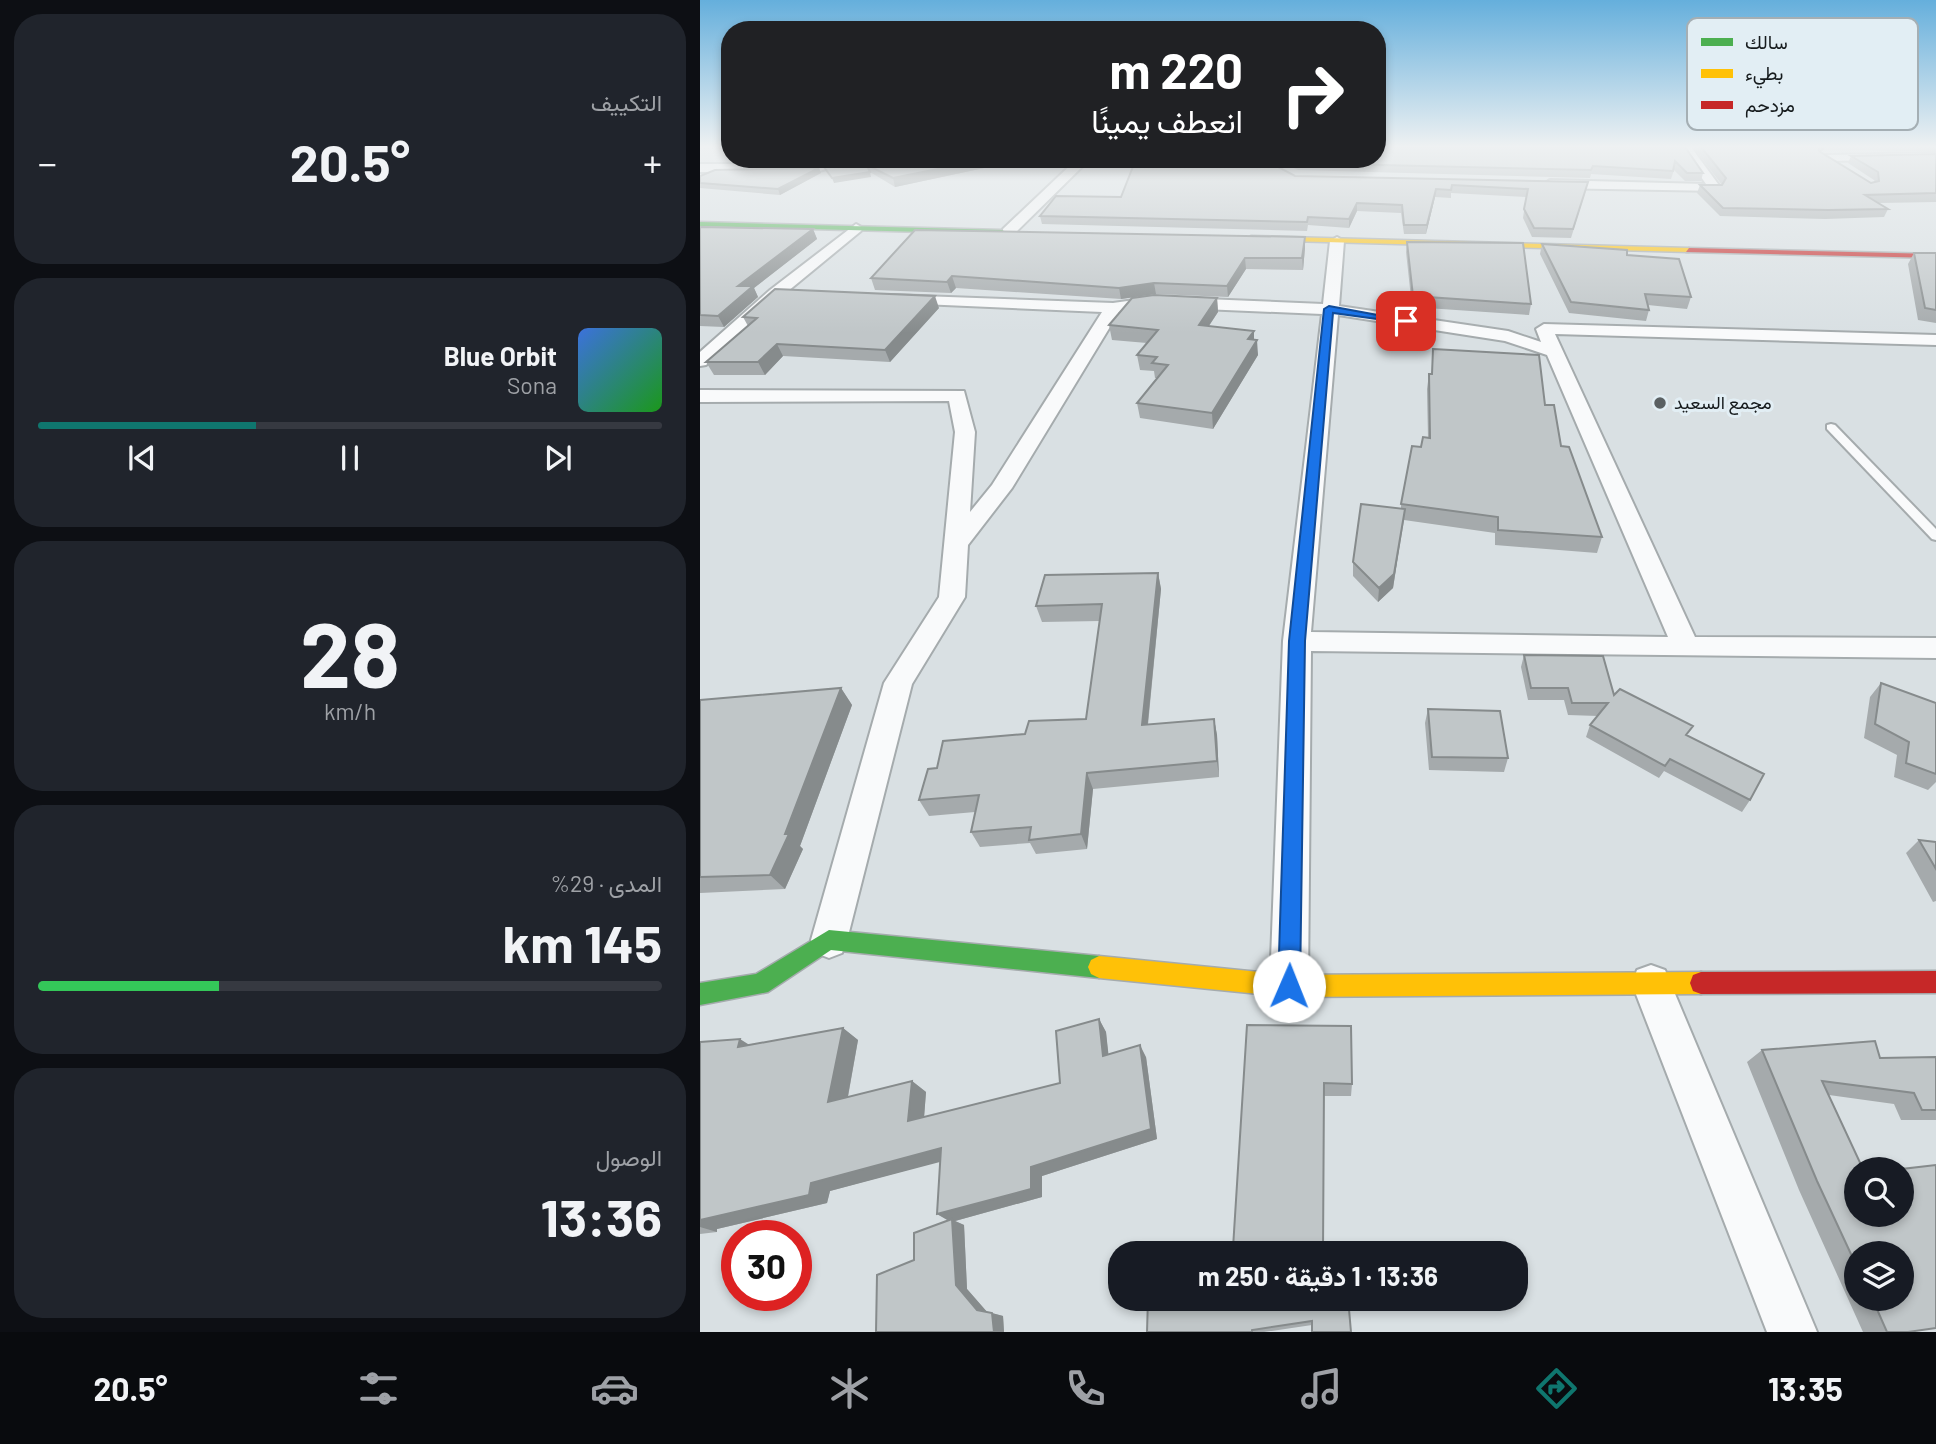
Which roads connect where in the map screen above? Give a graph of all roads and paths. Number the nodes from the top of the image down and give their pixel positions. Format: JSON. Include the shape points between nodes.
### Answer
{"nodes":[{"id":1,"x":1032,"y":209,"type":"edge"},
{"id":2,"x":700,"y":224,"type":"edge"},
{"id":3,"x":856,"y":228,"type":"junction"},
{"id":4,"x":1008,"y":232,"type":"junction"},
{"id":5,"x":1035,"y":233,"type":"edge"},
{"id":6,"x":1241,"y":238,"type":"edge"},
{"id":7,"x":1337,"y":241,"type":"junction"},
{"id":8,"x":1936,"y":256,"type":"edge"},
{"id":9,"x":776,"y":293,"type":"junction"},
{"id":10,"x":803,"y":294,"type":"edge"},
{"id":11,"x":884,"y":298,"type":"edge"},
{"id":12,"x":1112,"y":308,"type":"junction"},
{"id":13,"x":1329,"y":309,"type":"junction"},
{"id":14,"x":1936,"y":340,"type":"edge"},
{"id":15,"x":1554,"y":352,"type":"junction"},
{"id":16,"x":700,"y":360,"type":"edge"},
{"id":17,"x":700,"y":396,"type":"edge"},
{"id":18,"x":1831,"y":427,"type":"dead end"},
{"id":19,"x":1936,"y":536,"type":"edge"},
{"id":20,"x":955,"y":546,"type":"junction"},
{"id":21,"x":1297,"y":641,"type":"junction"},
{"id":22,"x":1686,"y":647,"type":"junction"},
{"id":23,"x":1936,"y":648,"type":"edge"},
{"id":24,"x":829,"y":940,"type":"junction"},
{"id":25,"x":1936,"y":982,"type":"edge"},
{"id":26,"x":1651,"y":984,"type":"junction"},
{"id":27,"x":1289,"y":986,"type":"junction"},
{"id":28,"x":700,"y":994,"type":"edge"},
{"id":29,"x":1792,"y":1332,"type":"edge"}],
"edges":[{"from":1,"to":4,"type":"street"},
{"from":2,"to":3,"type":"street"},
{"from":3,"to":4,"type":"street"},
{"from":3,"to":9,"type":"street"},
{"from":4,"to":5,"type":"street"},
{"from":6,"to":7,"type":"street"},
{"from":7,"to":8,"type":"street"},
{"from":7,"to":13,"type":"street"},
{"from":9,"to":10,"type":"street"},
{"from":9,"to":16,"type":"street"},
{"from":11,"to":12,"type":"street"},
{"from":12,"to":13,"type":"street","via":[[1156,302]]},
{"from":12,"to":20,"type":"street","via":[[1001,488]]},
{"from":13,"to":15,"type":"street","via":[[1507,336]]},
{"from":13,"to":21,"type":"street"},
{"from":14,"to":15,"type":"street","via":[[1544,329]]},
{"from":15,"to":22,"type":"street"},
{"from":17,"to":20,"type":"street","via":[[957,395],[965,432]]},
{"from":18,"to":19,"type":"lane"},
{"from":20,"to":24,"type":"street","via":[[952,597],[898,683]]},
{"from":21,"to":22,"type":"street"},
{"from":21,"to":27,"type":"street"},
{"from":22,"to":23,"type":"street"},
{"from":24,"to":27,"type":"street"},
{"from":24,"to":28,"type":"street","via":[[760,984]]},
{"from":25,"to":26,"type":"street"},
{"from":26,"to":27,"type":"street"},
{"from":26,"to":29,"type":"street"}]}
